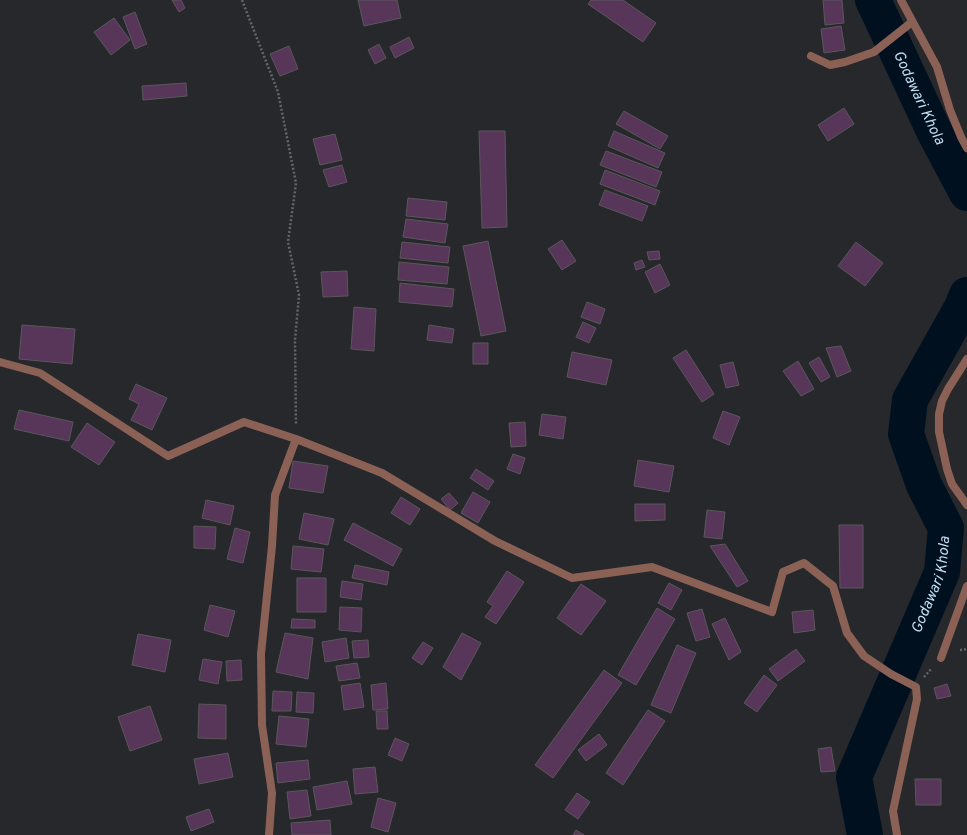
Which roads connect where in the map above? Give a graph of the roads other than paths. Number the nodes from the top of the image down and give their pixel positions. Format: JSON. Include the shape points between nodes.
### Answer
{"nodes":[{"id":1,"x":901,"y":0,"type":"edge"},
{"id":2,"x":912,"y":22,"type":"junction"},
{"id":3,"x":812,"y":56,"type":"dead end"},
{"id":4,"x":967,"y":148,"type":"edge"},
{"id":5,"x":967,"y":359,"type":"edge"},
{"id":6,"x":0,"y":362,"type":"edge"},
{"id":7,"x":296,"y":439,"type":"junction"},
{"id":8,"x":967,"y":505,"type":"edge"},
{"id":9,"x":967,"y":586,"type":"edge"},
{"id":10,"x":941,"y":658,"type":"dead end"},
{"id":11,"x":269,"y":835,"type":"edge"},
{"id":12,"x":897,"y":835,"type":"edge"}],
"edges":[{"from":1,"to":2,"type":"street"},
{"from":2,"to":3,"type":"street","via":[[874,52],[845,62],[830,64]]},
{"from":2,"to":4,"type":"street","via":[[937,67],[950,110]]},
{"from":5,"to":8,"type":"street","via":[[942,401],[939,432],[952,484]]},
{"from":6,"to":7,"type":"street","via":[[40,373],[168,456],[244,422]]},
{"from":7,"to":11,"type":"street","via":[[275,495],[261,654],[262,725],[272,793]]},
{"from":7,"to":12,"type":"street","via":[[382,473],[495,541],[572,578],[652,567],[772,612],[783,572],[804,563],[833,586],[847,633],[864,656],[916,687],[917,699],[893,811]]},
{"from":9,"to":10,"type":"street"}]}
